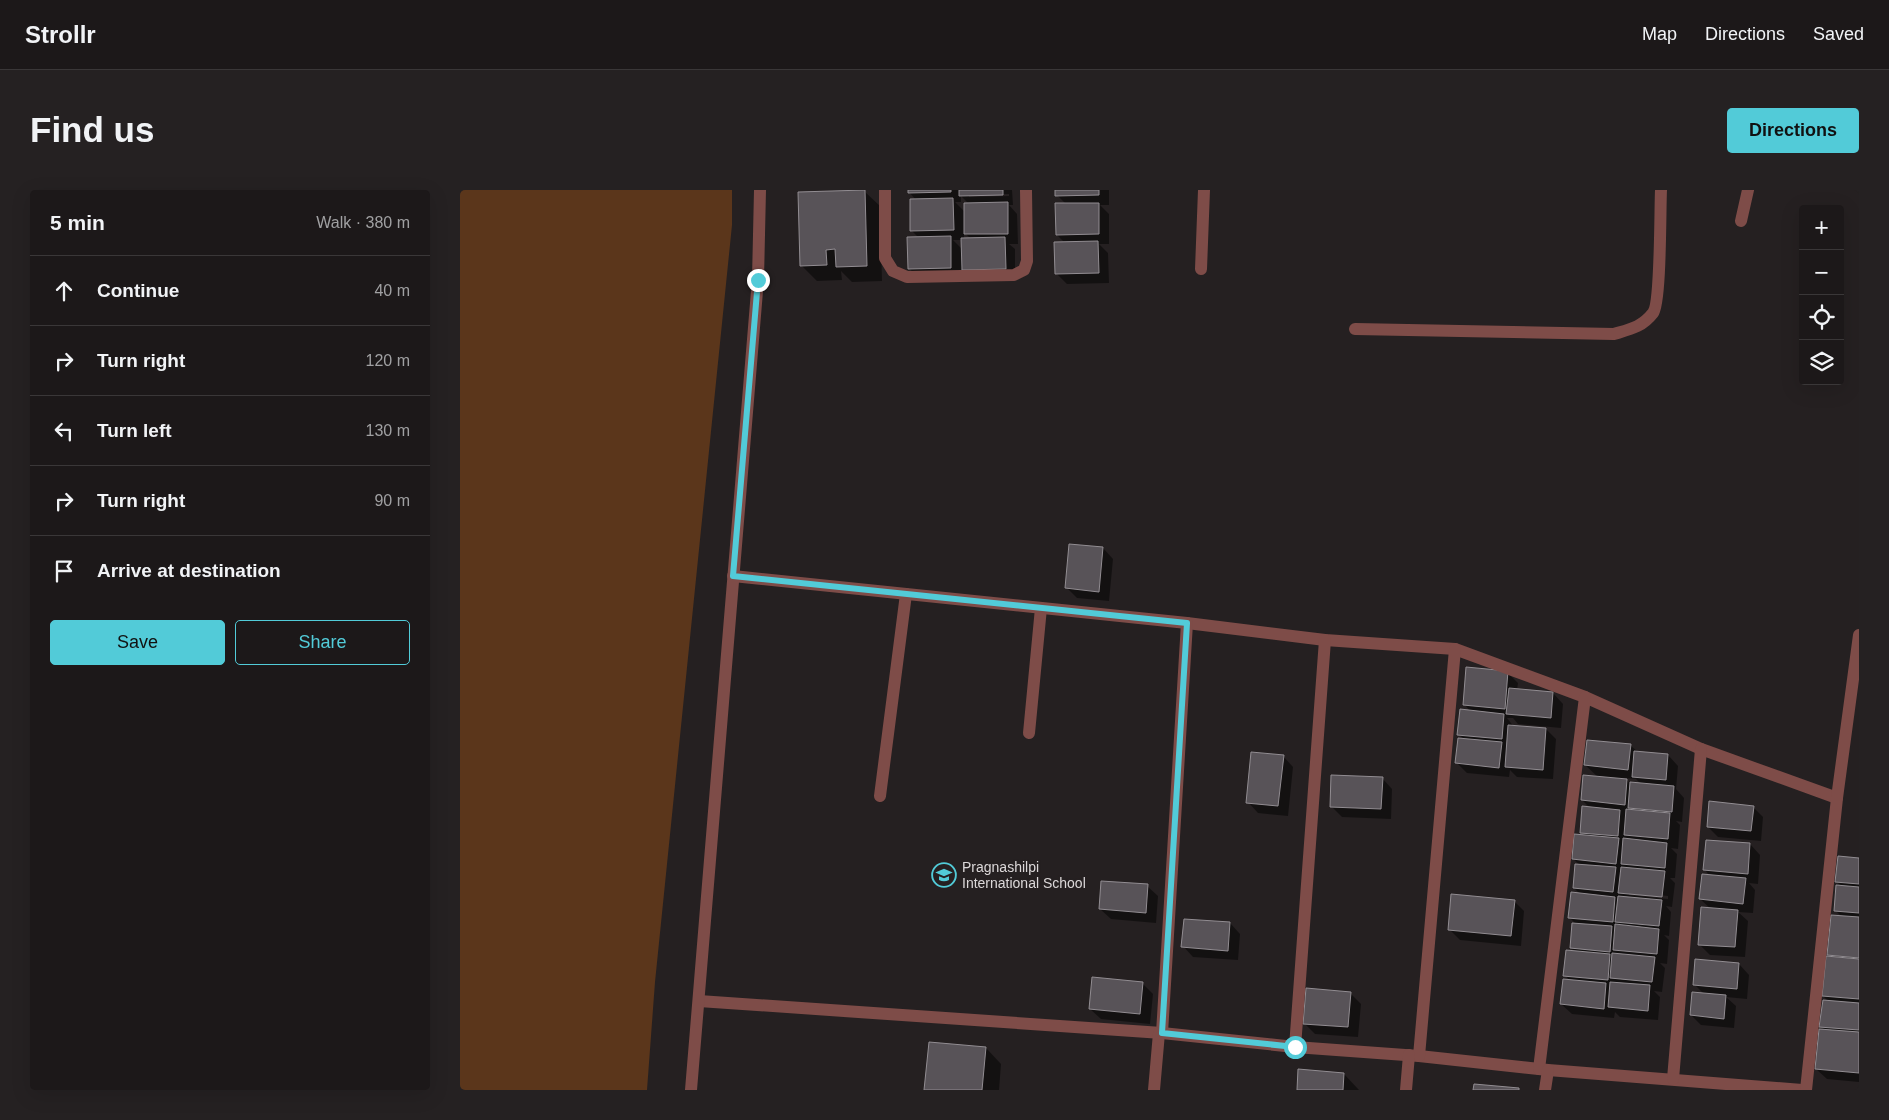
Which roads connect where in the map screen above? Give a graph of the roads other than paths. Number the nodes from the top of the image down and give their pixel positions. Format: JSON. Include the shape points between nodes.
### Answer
{"nodes":[{"id":1,"x":760,"y":190,"type":"edge"},
{"id":2,"x":885,"y":190,"type":"edge"},
{"id":3,"x":1026,"y":190,"type":"edge"},
{"id":4,"x":1204,"y":190,"type":"edge"},
{"id":5,"x":1661,"y":190,"type":"edge"},
{"id":6,"x":1748,"y":190,"type":"edge"},
{"id":7,"x":1741,"y":221,"type":"dead end"},
{"id":8,"x":1201,"y":270,"type":"dead end"},
{"id":9,"x":1354,"y":329,"type":"dead end"},
{"id":10,"x":733,"y":576,"type":"junction"},
{"id":11,"x":906,"y":594,"type":"junction"},
{"id":12,"x":1041,"y":608,"type":"junction"},
{"id":13,"x":1187,"y":623,"type":"junction"},
{"id":14,"x":1859,"y":635,"type":"edge"},
{"id":15,"x":1325,"y":640,"type":"junction"},
{"id":16,"x":1455,"y":649,"type":"junction"},
{"id":17,"x":1585,"y":697,"type":"junction"},
{"id":18,"x":1029,"y":733,"type":"dead end"},
{"id":19,"x":1701,"y":749,"type":"junction"},
{"id":20,"x":880,"y":796,"type":"dead end"},
{"id":21,"x":1837,"y":798,"type":"junction"},
{"id":22,"x":699,"y":1002,"type":"junction"},
{"id":23,"x":1160,"y":1033,"type":"junction"},
{"id":24,"x":1295,"y":1047,"type":"junction"},
{"id":25,"x":1414,"y":1055,"type":"junction"},
{"id":26,"x":1543,"y":1069,"type":"junction"},
{"id":27,"x":1673,"y":1080,"type":"junction"},
{"id":28,"x":691,"y":1090,"type":"edge"},
{"id":29,"x":1154,"y":1090,"type":"edge"},
{"id":30,"x":1406,"y":1090,"type":"edge"},
{"id":31,"x":1546,"y":1090,"type":"edge"},
{"id":32,"x":1804,"y":1090,"type":"edge"}],
"edges":[{"from":1,"to":10,"type":"street","via":[[758,280]]},
{"from":2,"to":3,"type":"street","via":[[885,258],[893,271],[907,277],[1014,275],[1024,270],[1027,261]]},
{"from":4,"to":8,"type":"street"},
{"from":5,"to":9,"type":"street","via":[[1655,311],[1640,326],[1614,334]]},
{"from":6,"to":7,"type":"street"},
{"from":10,"to":11,"type":"street"},
{"from":10,"to":22,"type":"street"},
{"from":11,"to":12,"type":"street"},
{"from":11,"to":20,"type":"street"},
{"from":12,"to":13,"type":"street"},
{"from":12,"to":18,"type":"street"},
{"from":13,"to":15,"type":"street"},
{"from":13,"to":23,"type":"street"},
{"from":14,"to":21,"type":"street"},
{"from":15,"to":16,"type":"street"},
{"from":15,"to":24,"type":"street"},
{"from":16,"to":17,"type":"street"},
{"from":16,"to":25,"type":"street"},
{"from":17,"to":19,"type":"street"},
{"from":17,"to":26,"type":"street"},
{"from":19,"to":21,"type":"street"},
{"from":19,"to":27,"type":"street"},
{"from":21,"to":32,"type":"street"},
{"from":22,"to":23,"type":"street"},
{"from":22,"to":28,"type":"street"},
{"from":23,"to":24,"type":"street"},
{"from":23,"to":29,"type":"street"},
{"from":24,"to":25,"type":"street"},
{"from":25,"to":26,"type":"street"},
{"from":25,"to":30,"type":"street"},
{"from":26,"to":27,"type":"street"},
{"from":26,"to":31,"type":"street"},
{"from":27,"to":32,"type":"street"}]}
